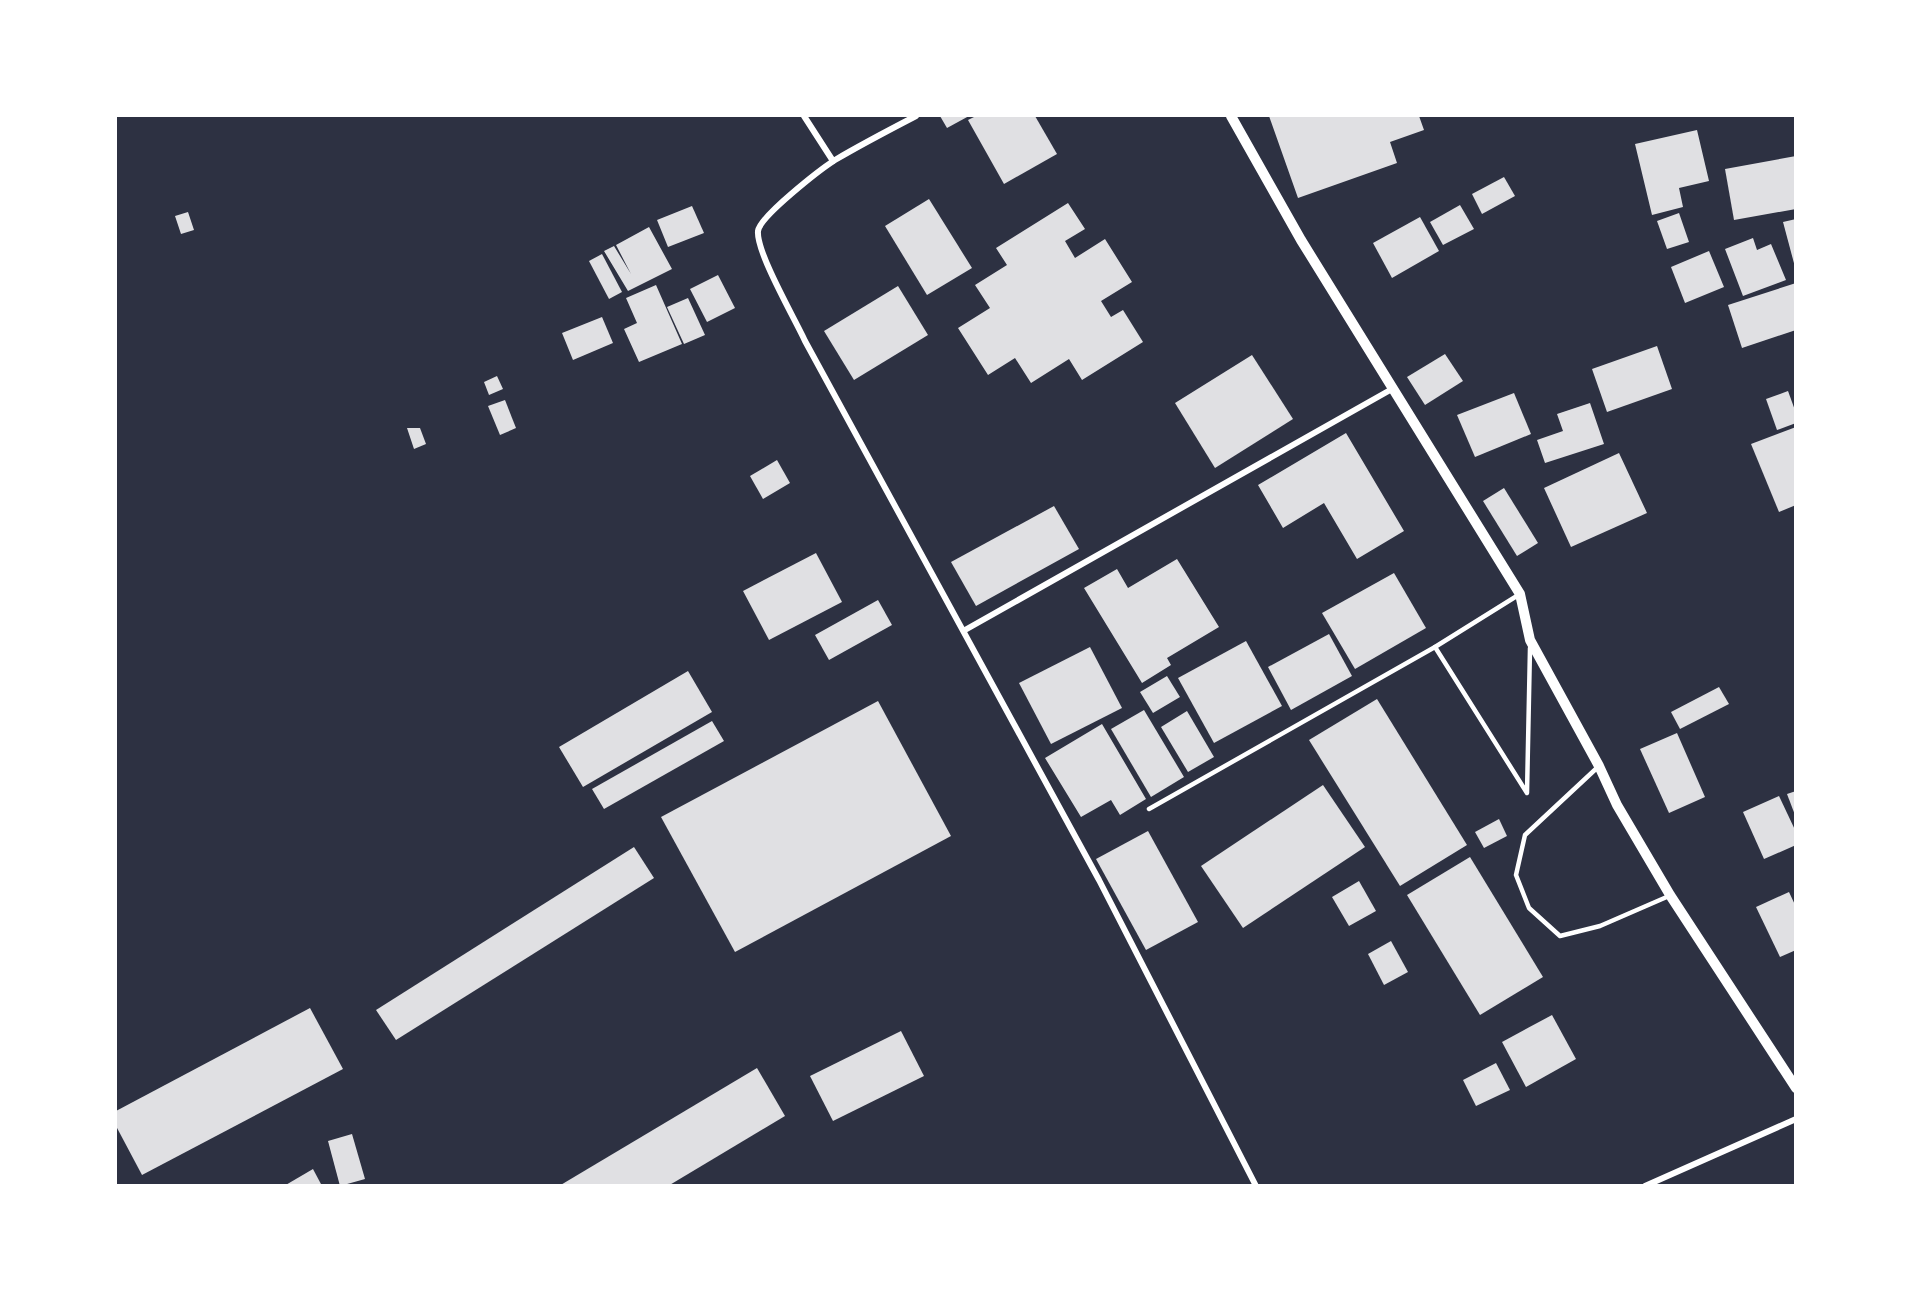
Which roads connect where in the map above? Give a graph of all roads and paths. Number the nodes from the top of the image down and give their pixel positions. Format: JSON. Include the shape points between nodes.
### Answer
{"nodes":[{"id":1,"x":804,"y":116,"type":"edge"},
{"id":2,"x":916,"y":116,"type":"edge"},
{"id":3,"x":1231,"y":116,"type":"edge"},
{"id":4,"x":833,"y":161,"type":"junction"},
{"id":5,"x":1392,"y":389,"type":"junction"},
{"id":6,"x":1520,"y":594,"type":"junction"},
{"id":7,"x":964,"y":630,"type":"junction"},
{"id":8,"x":1530,"y":640,"type":"junction"},
{"id":9,"x":1435,"y":647,"type":"junction"},
{"id":10,"x":1599,"y":766,"type":"junction"},
{"id":11,"x":1149,"y":809,"type":"dead end"},
{"id":12,"x":1670,"y":896,"type":"junction"},
{"id":13,"x":1796,"y":1088,"type":"edge"},
{"id":14,"x":1796,"y":1119,"type":"edge"},
{"id":15,"x":1256,"y":1185,"type":"edge"},
{"id":16,"x":1645,"y":1185,"type":"edge"}],
"edges":[{"from":1,"to":4,"type":"street"},
{"from":2,"to":4,"type":"street"},
{"from":3,"to":5,"type":"street"},
{"from":4,"to":7,"type":"street","via":[[763,219],[758,229],[761,251],[805,340]]},
{"from":5,"to":6,"type":"street"},
{"from":5,"to":7,"type":"street"},
{"from":6,"to":8,"type":"street"},
{"from":6,"to":9,"type":"lane"},
{"from":7,"to":15,"type":"street","via":[[1099,880]]},
{"from":8,"to":9,"type":"lane","via":[[1527,793]]},
{"from":8,"to":10,"type":"street"},
{"from":9,"to":11,"type":"lane"},
{"from":10,"to":12,"type":"street"},
{"from":10,"to":12,"type":"lane","via":[[1525,835],[1516,875],[1529,908],[1560,936],[1600,926]]},
{"from":12,"to":13,"type":"street"},
{"from":14,"to":16,"type":"street"}]}
